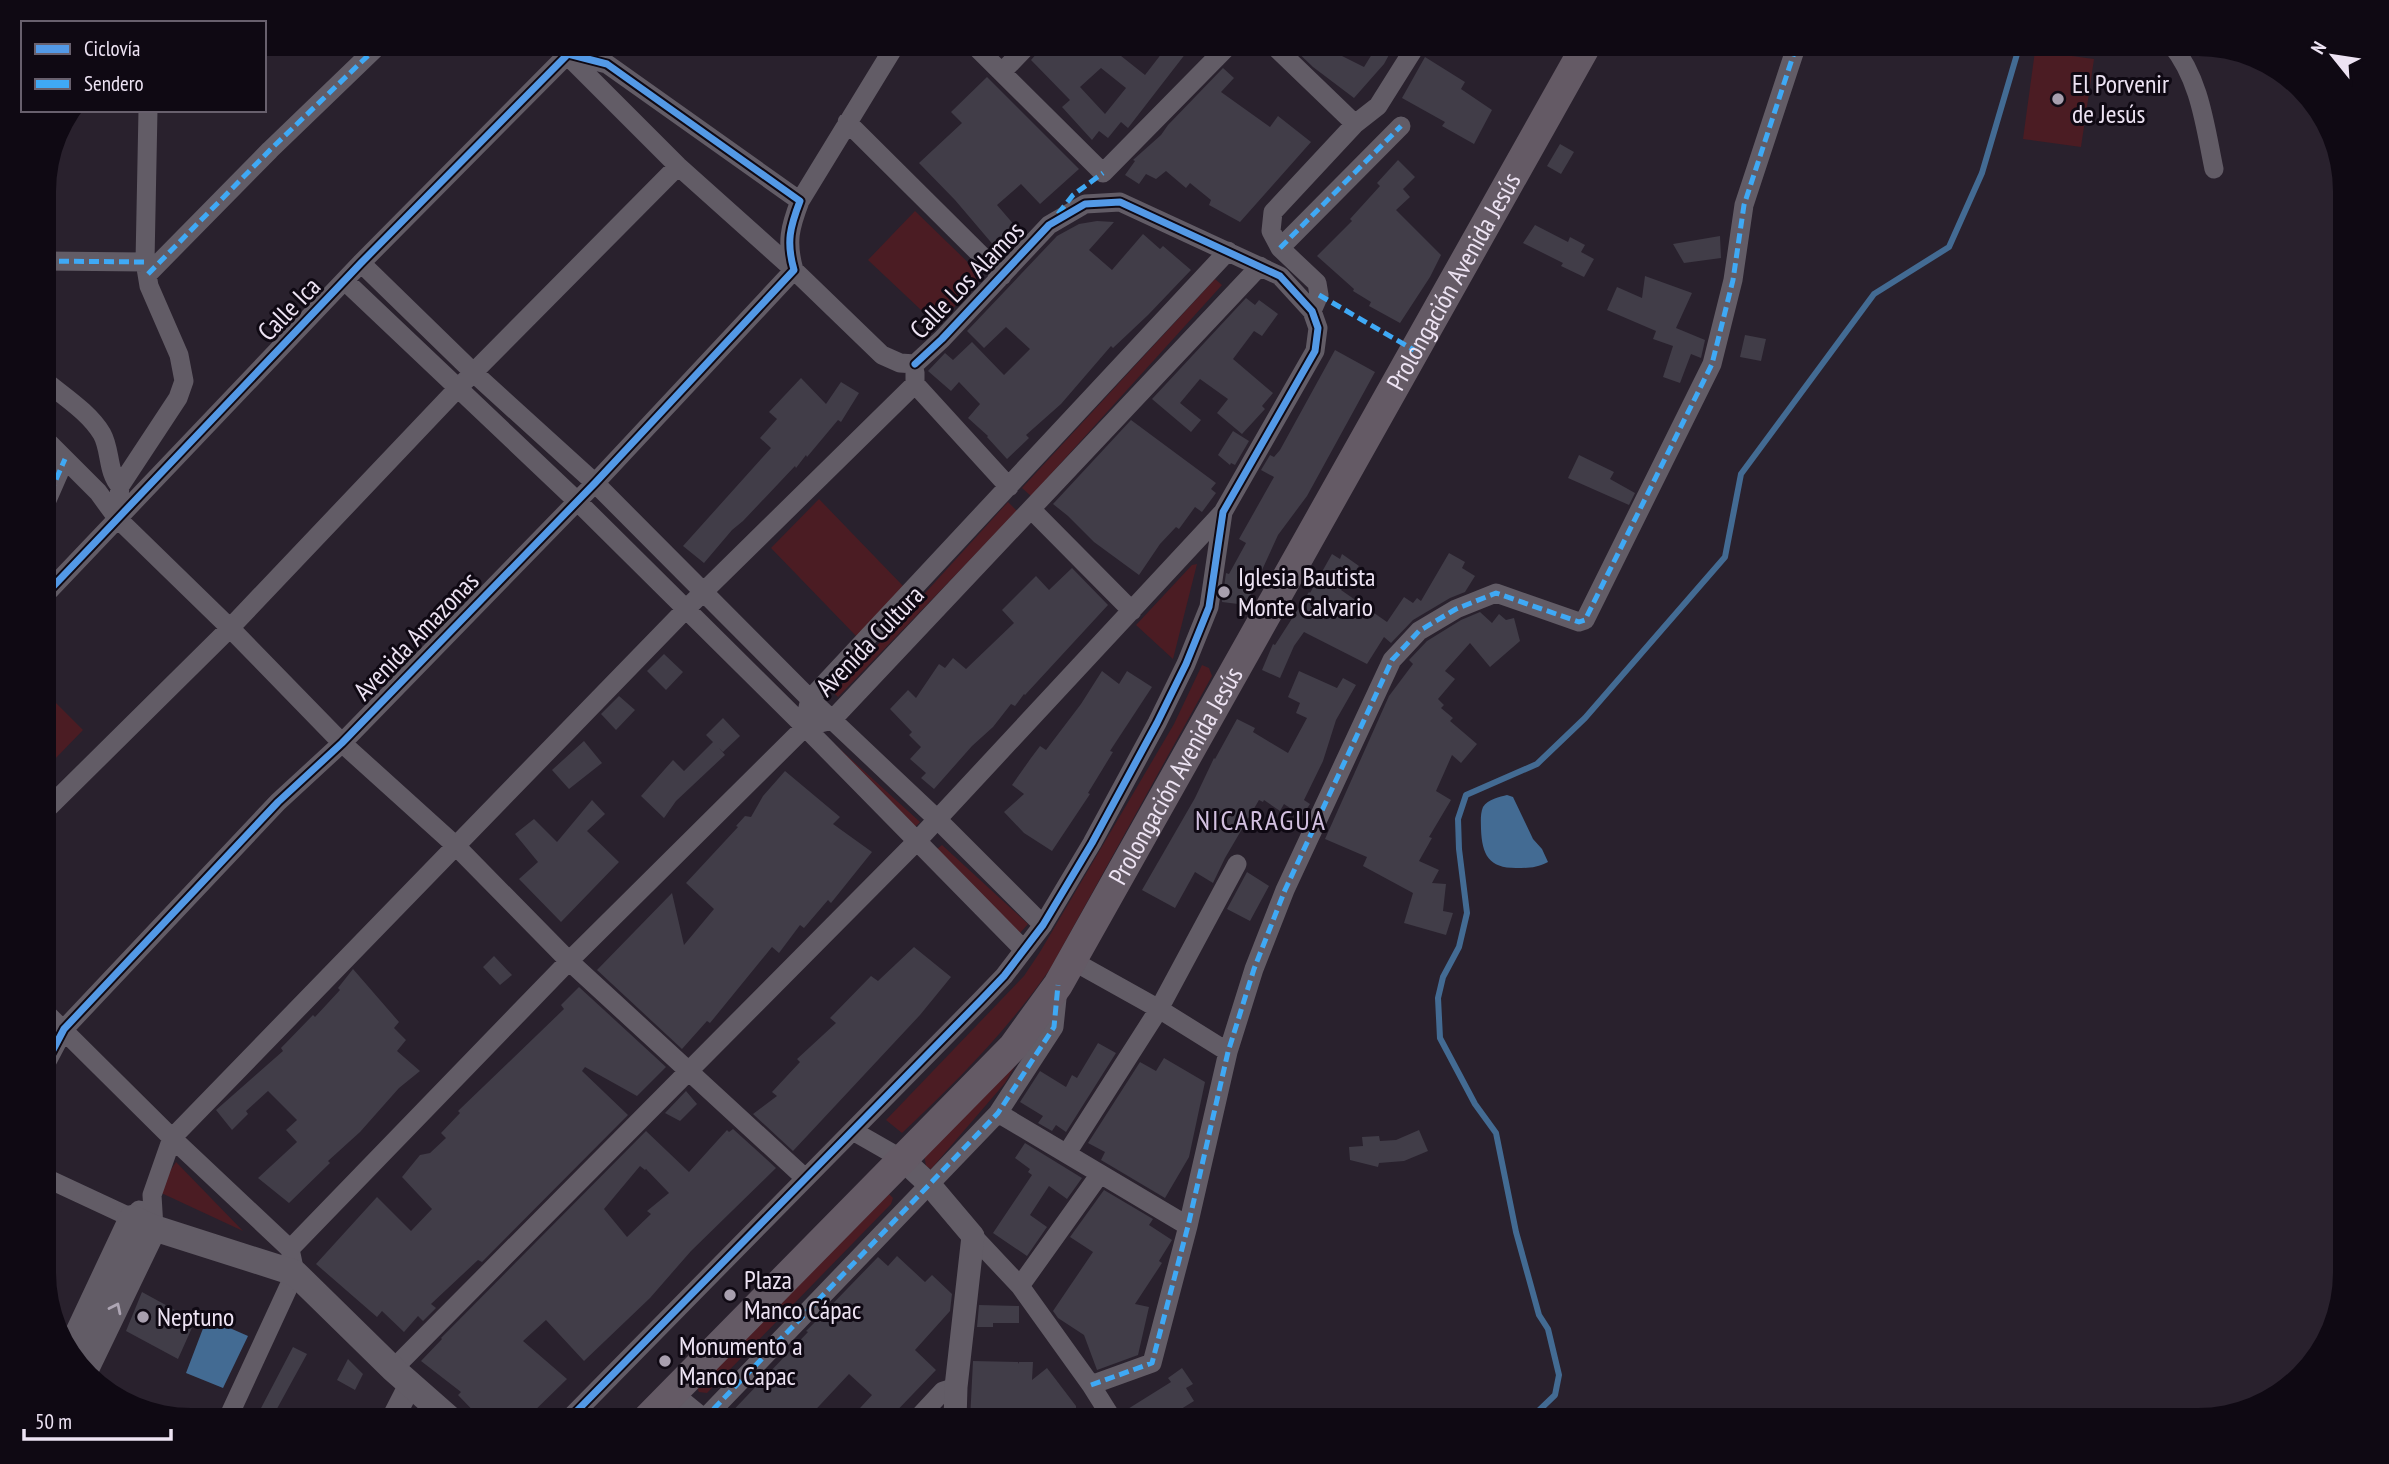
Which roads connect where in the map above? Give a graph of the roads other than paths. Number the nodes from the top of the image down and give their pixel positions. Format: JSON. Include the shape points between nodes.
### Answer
{"nodes":[{"id":1,"x":368,"y":56,"type":"edge"},
{"id":2,"x":555,"y":56,"type":"edge"},
{"id":3,"x":569,"y":56,"type":"edge"},
{"id":4,"x":583,"y":56,"type":"edge"},
{"id":5,"x":888,"y":56,"type":"edge"},
{"id":6,"x":986,"y":56,"type":"edge"},
{"id":7,"x":1017,"y":56,"type":"edge"},
{"id":8,"x":1218,"y":56,"type":"edge"},
{"id":9,"x":1284,"y":56,"type":"edge"},
{"id":10,"x":1409,"y":56,"type":"edge"},
{"id":11,"x":1580,"y":56,"type":"edge"},
{"id":12,"x":1793,"y":56,"type":"edge"},
{"id":13,"x":2184,"y":56,"type":"edge"},
{"id":14,"x":1003,"y":71,"type":"junction"},
{"id":15,"x":148,"y":112,"type":"edge"},
{"id":16,"x":847,"y":122,"type":"junction"},
{"id":17,"x":1355,"y":124,"type":"junction"},
{"id":18,"x":1401,"y":126,"type":"dead end"},
{"id":19,"x":678,"y":166,"type":"junction"},
{"id":20,"x":2214,"y":169,"type":"dead end"},
{"id":21,"x":800,"y":201,"type":"junction"},
{"id":22,"x":1280,"y":248,"type":"junction"},
{"id":23,"x":1228,"y":251,"type":"junction"},
{"id":24,"x":56,"y":262,"type":"edge"},
{"id":25,"x":362,"y":263,"type":"junction"},
{"id":26,"x":1260,"y":265,"type":"junction"},
{"id":27,"x":147,"y":268,"type":"junction"},
{"id":28,"x":794,"y":270,"type":"junction"},
{"id":29,"x":1002,"y":276,"type":"junction"},
{"id":30,"x":345,"y":281,"type":"junction"},
{"id":31,"x":1311,"y":311,"type":"junction"},
{"id":32,"x":915,"y":364,"type":"junction"},
{"id":33,"x":475,"y":374,"type":"junction"},
{"id":34,"x":915,"y":384,"type":"junction"},
{"id":35,"x":458,"y":388,"type":"junction"},
{"id":36,"x":56,"y":390,"type":"edge"},
{"id":37,"x":56,"y":450,"type":"edge"},
{"id":38,"x":65,"y":459,"type":"junction"},
{"id":39,"x":56,"y":480,"type":"edge"},
{"id":40,"x":595,"y":483,"type":"junction"},
{"id":41,"x":120,"y":486,"type":"junction"},
{"id":42,"x":1009,"y":486,"type":"junction"},
{"id":43,"x":577,"y":501,"type":"junction"},
{"id":44,"x":1031,"y":509,"type":"junction"},
{"id":45,"x":1223,"y":512,"type":"junction"},
{"id":46,"x":117,"y":518,"type":"junction"},
{"id":47,"x":56,"y":583,"type":"edge"},
{"id":48,"x":704,"y":592,"type":"junction"},
{"id":49,"x":686,"y":609,"type":"junction"},
{"id":50,"x":1132,"y":611,"type":"junction"},
{"id":51,"x":230,"y":628,"type":"junction"},
{"id":52,"x":810,"y":699,"type":"junction"},
{"id":53,"x":832,"y":720,"type":"junction"},
{"id":54,"x":805,"y":727,"type":"junction"},
{"id":55,"x":342,"y":743,"type":"junction"},
{"id":56,"x":56,"y":800,"type":"edge"},
{"id":57,"x":937,"y":819,"type":"junction"},
{"id":58,"x":916,"y":841,"type":"junction"},
{"id":59,"x":456,"y":846,"type":"junction"},
{"id":60,"x":1237,"y":864,"type":"dead end"},
{"id":61,"x":1043,"y":925,"type":"junction"},
{"id":62,"x":1024,"y":950,"type":"junction"},
{"id":63,"x":569,"y":961,"type":"junction"},
{"id":64,"x":1066,"y":973,"type":"junction"},
{"id":65,"x":1159,"y":1009,"type":"junction"},
{"id":66,"x":56,"y":1022,"type":"edge"},
{"id":67,"x":64,"y":1029,"type":"junction"},
{"id":68,"x":56,"y":1044,"type":"edge"},
{"id":69,"x":1228,"y":1052,"type":"junction"},
{"id":70,"x":690,"y":1071,"type":"junction"},
{"id":71,"x":998,"y":1113,"type":"junction"},
{"id":72,"x":853,"y":1131,"type":"junction"},
{"id":73,"x":172,"y":1138,"type":"junction"},
{"id":74,"x":1067,"y":1153,"type":"junction"},
{"id":75,"x":902,"y":1159,"type":"junction"},
{"id":76,"x":1100,"y":1174,"type":"junction"},
{"id":77,"x":805,"y":1178,"type":"junction"},
{"id":78,"x":56,"y":1183,"type":"edge"},
{"id":79,"x":929,"y":1184,"type":"junction"},
{"id":80,"x":143,"y":1223,"type":"junction"},
{"id":81,"x":1188,"y":1226,"type":"junction"},
{"id":82,"x":973,"y":1236,"type":"junction"},
{"id":83,"x":292,"y":1261,"type":"junction"},
{"id":84,"x":1020,"y":1286,"type":"junction"},
{"id":85,"x":75,"y":1341,"type":"edge"},
{"id":86,"x":89,"y":1361,"type":"edge"},
{"id":87,"x":402,"y":1377,"type":"junction"},
{"id":88,"x":1091,"y":1385,"type":"junction"},
{"id":89,"x":956,"y":1387,"type":"junction"},
{"id":90,"x":673,"y":1393,"type":"junction"},
{"id":91,"x":233,"y":1408,"type":"edge"},
{"id":92,"x":396,"y":1408,"type":"edge"},
{"id":93,"x":437,"y":1408,"type":"edge"},
{"id":94,"x":580,"y":1408,"type":"edge"},
{"id":95,"x":658,"y":1408,"type":"edge"},
{"id":96,"x":691,"y":1408,"type":"edge"},
{"id":97,"x":716,"y":1408,"type":"edge"},
{"id":98,"x":927,"y":1408,"type":"edge"},
{"id":99,"x":955,"y":1408,"type":"edge"},
{"id":100,"x":1104,"y":1408,"type":"edge"}],
"edges":[{"from":1,"to":27,"type":"street"},
{"from":2,"to":25,"type":"street","name":"Calle Ica"},
{"from":3,"to":19,"type":"street"},
{"from":4,"to":21,"type":"street","via":[[607,64]]},
{"from":5,"to":16,"type":"street"},
{"from":6,"to":14,"type":"street"},
{"from":7,"to":14,"type":"street"},
{"from":8,"to":14,"type":"street","via":[[1103,173]]},
{"from":9,"to":17,"type":"street"},
{"from":10,"to":17,"type":"street","via":[[1378,106]]},
{"from":11,"to":64,"type":"main road","name":"Prolongación Avenida Jesús"},
{"from":12,"to":69,"type":"street","via":[[1744,205],[1733,280],[1712,364],[1585,620],[1579,622],[1496,593],[1419,631],[1392,660],[1268,930]]},
{"from":13,"to":20,"type":"street","via":[[2198,94]]},
{"from":15,"to":27,"type":"street"},
{"from":16,"to":21,"type":"street"},
{"from":16,"to":29,"type":"street"},
{"from":17,"to":22,"type":"street","via":[[1273,212],[1271,231]]},
{"from":18,"to":22,"type":"street"},
{"from":19,"to":28,"type":"street"},
{"from":19,"to":33,"type":"street"},
{"from":21,"to":28,"type":"street","via":[[789,230]]},
{"from":22,"to":31,"type":"street","via":[[1317,283],[1319,295]]},
{"from":23,"to":26,"type":"street","name":"Calle Los Alamos"},
{"from":23,"to":29,"type":"street","name":"Calle Los Alamos","via":[[1120,202],[1085,204],[1049,225]]},
{"from":23,"to":42,"type":"street","name":"Avenida Cultura"},
{"from":24,"to":27,"type":"street"},
{"from":25,"to":30,"type":"street","name":"Calle Ica"},
{"from":25,"to":33,"type":"street"},
{"from":26,"to":31,"type":"street","name":"Calle Los Alamos","via":[[1280,276]]},
{"from":26,"to":44,"type":"street","name":"Avenida Cultura"},
{"from":27,"to":41,"type":"street","via":[[149,286],[179,355],[184,381],[178,398]]},
{"from":28,"to":32,"type":"street","via":[[882,355]]},
{"from":28,"to":40,"type":"street","name":"Avenida Amazonas"},
{"from":29,"to":32,"type":"street","name":"Calle Los Alamos"},
{"from":30,"to":35,"type":"street"},
{"from":30,"to":46,"type":"street","name":"Calle Ica"},
{"from":31,"to":45,"type":"street","via":[[1318,328],[1315,351]]},
{"from":32,"to":34,"type":"street"},
{"from":33,"to":35,"type":"street"},
{"from":33,"to":40,"type":"street"},
{"from":34,"to":42,"type":"street"},
{"from":34,"to":48,"type":"street"},
{"from":35,"to":43,"type":"street"},
{"from":35,"to":51,"type":"street"},
{"from":36,"to":41,"type":"street","via":[[101,432]]},
{"from":37,"to":38,"type":"street"},
{"from":38,"to":39,"type":"street"},
{"from":38,"to":46,"type":"street"},
{"from":40,"to":43,"type":"street","name":"Avenida Amazonas"},
{"from":40,"to":48,"type":"street"},
{"from":41,"to":46,"type":"street"},
{"from":42,"to":52,"type":"street","name":"Avenida Cultura"},
{"from":43,"to":49,"type":"street"},
{"from":43,"to":55,"type":"street","name":"Avenida Amazonas"},
{"from":44,"to":50,"type":"street"},
{"from":44,"to":53,"type":"street","name":"Avenida Cultura"},
{"from":45,"to":50,"type":"street"},
{"from":45,"to":61,"type":"street","via":[[1209,607],[1186,664],[1092,843]]},
{"from":46,"to":47,"type":"street","name":"Calle Ica"},
{"from":46,"to":51,"type":"street"},
{"from":48,"to":49,"type":"street"},
{"from":48,"to":52,"type":"street"},
{"from":49,"to":54,"type":"street"},
{"from":49,"to":59,"type":"street"},
{"from":50,"to":57,"type":"street"},
{"from":51,"to":55,"type":"street"},
{"from":51,"to":56,"type":"street"},
{"from":52,"to":53,"type":"street"},
{"from":52,"to":54,"type":"street","name":"Avenida Cultura"},
{"from":53,"to":54,"type":"street","name":"Avenida Cultura"},
{"from":53,"to":57,"type":"street"},
{"from":54,"to":58,"type":"street"},
{"from":54,"to":63,"type":"street"},
{"from":55,"to":59,"type":"street"},
{"from":55,"to":67,"type":"street","name":"Avenida Amazonas","via":[[278,802]]},
{"from":57,"to":58,"type":"street"},
{"from":57,"to":61,"type":"street"},
{"from":58,"to":62,"type":"street"},
{"from":58,"to":70,"type":"street"},
{"from":59,"to":63,"type":"street"},
{"from":59,"to":73,"type":"street"},
{"from":60,"to":65,"type":"street"},
{"from":61,"to":62,"type":"street"},
{"from":62,"to":72,"type":"street"},
{"from":63,"to":70,"type":"street"},
{"from":63,"to":83,"type":"street"},
{"from":64,"to":65,"type":"street"},
{"from":64,"to":71,"type":"street","via":[[1054,1027]]},
{"from":64,"to":75,"type":"main road","name":"Prolongación Avenida Jesús","via":[[1013,1047]]},
{"from":65,"to":69,"type":"street"},
{"from":65,"to":74,"type":"street"},
{"from":66,"to":67,"type":"street"},
{"from":67,"to":68,"type":"street","name":"Avenida Amazonas"},
{"from":67,"to":73,"type":"street"},
{"from":69,"to":81,"type":"street"},
{"from":70,"to":77,"type":"street"},
{"from":70,"to":87,"type":"street"},
{"from":71,"to":74,"type":"street"},
{"from":71,"to":79,"type":"street"},
{"from":72,"to":75,"type":"street"},
{"from":72,"to":77,"type":"street"},
{"from":73,"to":80,"type":"street"},
{"from":73,"to":83,"type":"street"},
{"from":74,"to":76,"type":"street"},
{"from":75,"to":79,"type":"street"},
{"from":75,"to":90,"type":"main road","name":"Prolongación Avenida Jesús"},
{"from":76,"to":81,"type":"street"},
{"from":76,"to":84,"type":"street"},
{"from":77,"to":94,"type":"street"},
{"from":78,"to":80,"type":"street"},
{"from":79,"to":82,"type":"street"},
{"from":79,"to":97,"type":"street"},
{"from":80,"to":83,"type":"main road"},
{"from":80,"to":85,"type":"main road"},
{"from":86,"to":80,"type":"main road","one_way":true},
{"from":81,"to":88,"type":"street","via":[[1152,1363]]},
{"from":82,"to":84,"type":"street"},
{"from":82,"to":89,"type":"street"},
{"from":83,"to":87,"type":"main road"},
{"from":83,"to":91,"type":"street"},
{"from":84,"to":88,"type":"street"},
{"from":87,"to":92,"type":"street"},
{"from":87,"to":93,"type":"main road"},
{"from":88,"to":100,"type":"street"},
{"from":89,"to":98,"type":"street","via":[[943,1391]]},
{"from":89,"to":99,"type":"street"},
{"from":90,"to":95,"type":"main road","name":"Prolongación Avenida Jesús"},
{"from":90,"to":96,"type":"street"}]}
